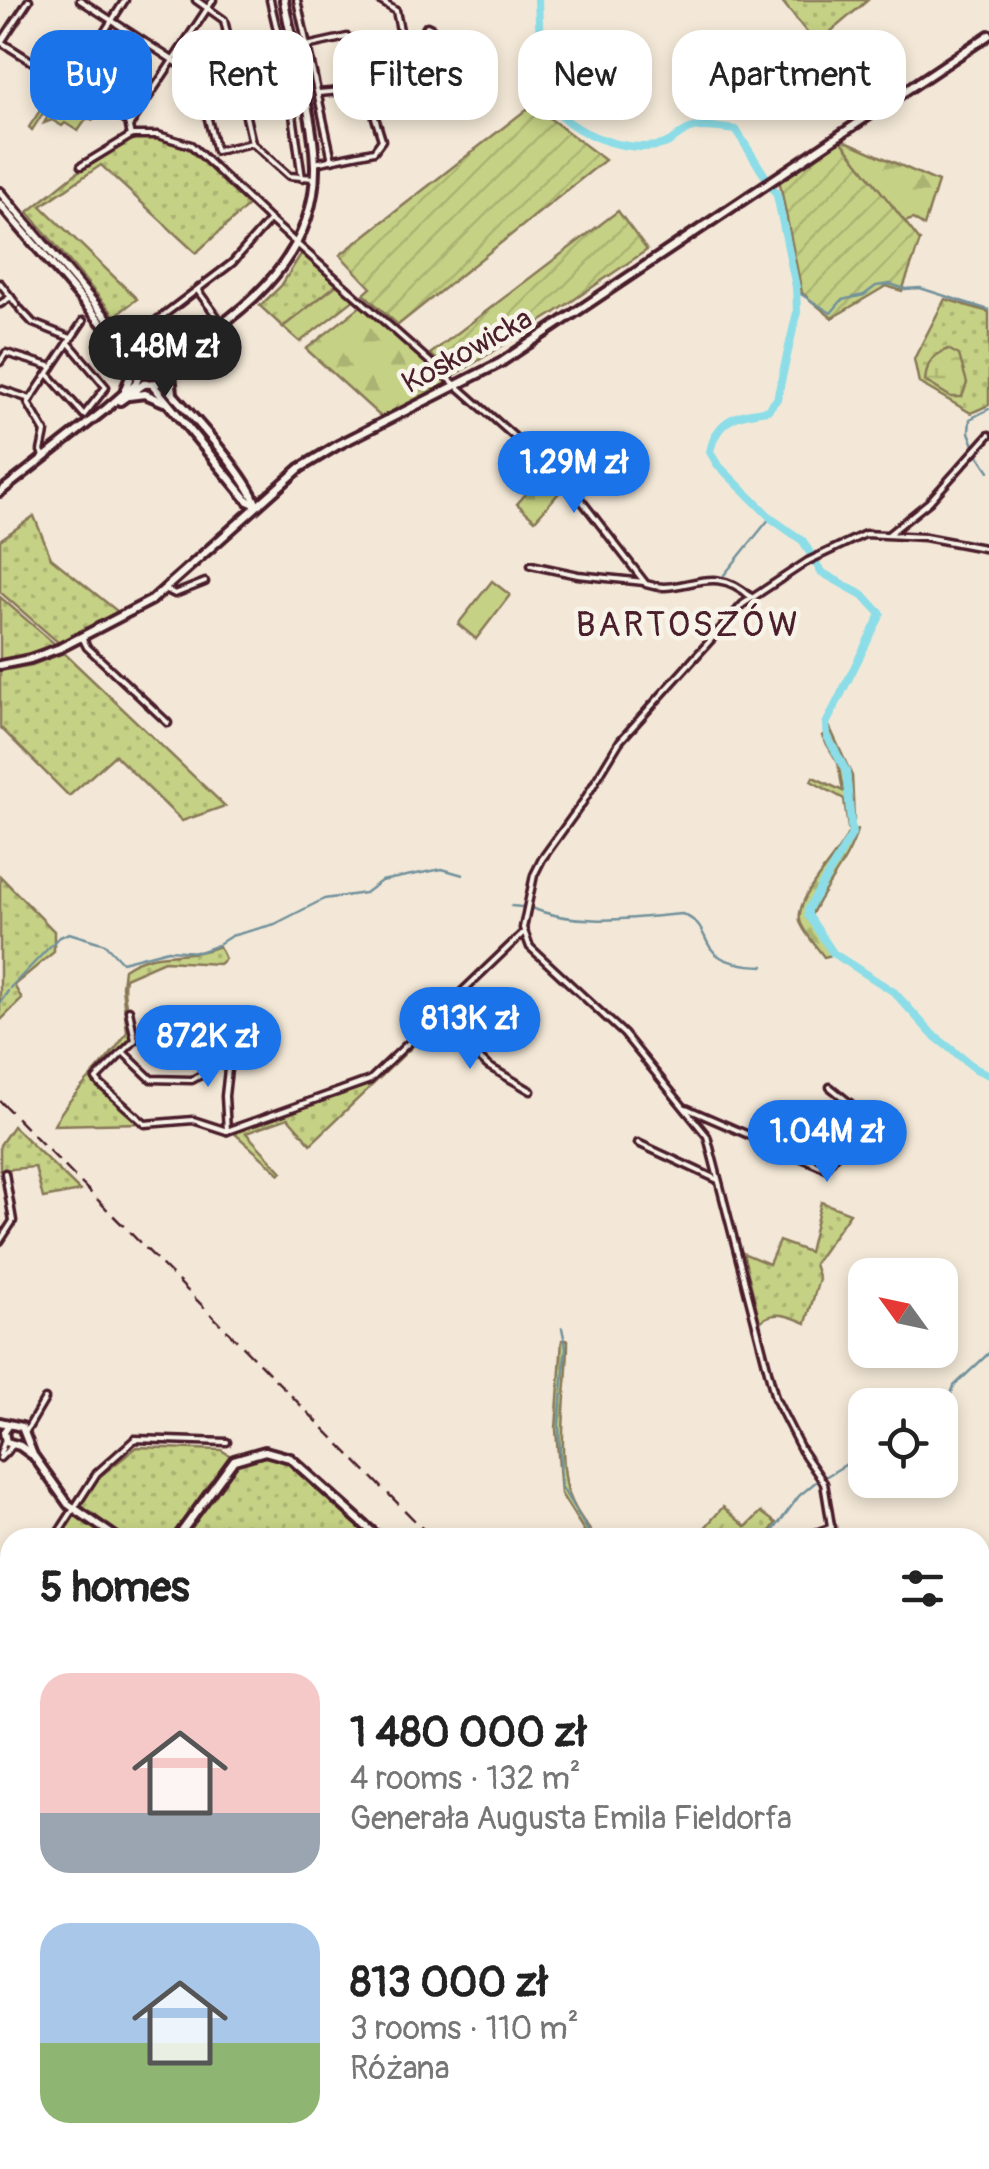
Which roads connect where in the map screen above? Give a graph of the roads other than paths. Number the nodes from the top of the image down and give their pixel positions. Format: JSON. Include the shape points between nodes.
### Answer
{"nodes":[{"id":1,"x":30,"y":0,"type":"edge"},
{"id":2,"x":80,"y":0,"type":"edge"},
{"id":3,"x":125,"y":0,"type":"edge"},
{"id":4,"x":196,"y":0,"type":"edge"},
{"id":5,"x":213,"y":0,"type":"edge"},
{"id":6,"x":270,"y":0,"type":"edge"},
{"id":7,"x":284,"y":0,"type":"edge"},
{"id":8,"x":297,"y":0,"type":"edge"},
{"id":9,"x":379,"y":0,"type":"edge"},
{"id":10,"x":403,"y":0,"type":"edge"},
{"id":11,"x":208,"y":8,"type":"junction"},
{"id":12,"x":396,"y":10,"type":"junction"},
{"id":13,"x":112,"y":20,"type":"junction"},
{"id":14,"x":106,"y":30,"type":"edge"},
{"id":15,"x":193,"y":30,"type":"edge"},
{"id":16,"x":226,"y":30,"type":"edge"},
{"id":17,"x":276,"y":30,"type":"edge"},
{"id":18,"x":290,"y":30,"type":"edge"},
{"id":19,"x":303,"y":30,"type":"edge"},
{"id":20,"x":400,"y":30,"type":"edge"},
{"id":21,"x":989,"y":35,"type":"edge"},
{"id":22,"x":1,"y":43,"type":"edge"},
{"id":23,"x":30,"y":61,"type":"edge"},
{"id":24,"x":172,"y":61,"type":"joint"},
{"id":25,"x":313,"y":73,"type":"edge"},
{"id":26,"x":318,"y":93,"type":"junction"},
{"id":27,"x":122,"y":120,"type":"edge"},
{"id":28,"x":208,"y":120,"type":"edge"},
{"id":29,"x":247,"y":120,"type":"edge"},
{"id":30,"x":293,"y":120,"type":"edge"},
{"id":31,"x":307,"y":120,"type":"edge"},
{"id":32,"x":130,"y":125,"type":"junction"},
{"id":33,"x":131,"y":136,"type":"junction"},
{"id":34,"x":252,"y":143,"type":"junction"},
{"id":35,"x":216,"y":152,"type":"junction"},
{"id":36,"x":208,"y":160,"type":"junction"},
{"id":37,"x":332,"y":160,"type":"junction"},
{"id":38,"x":315,"y":163,"type":"junction"},
{"id":39,"x":81,"y":166,"type":"dead end"},
{"id":40,"x":302,"y":178,"type":"junction"},
{"id":41,"x":314,"y":178,"type":"junction"},
{"id":42,"x":0,"y":192,"type":"edge"},
{"id":43,"x":4,"y":208,"type":"edge"},
{"id":44,"x":270,"y":220,"type":"junction"},
{"id":45,"x":297,"y":242,"type":"junction"},
{"id":46,"x":0,"y":284,"type":"edge"},
{"id":47,"x":198,"y":291,"type":"junction"},
{"id":48,"x":11,"y":297,"type":"junction"},
{"id":49,"x":0,"y":304,"type":"edge"},
{"id":50,"x":83,"y":321,"type":"dead end"},
{"id":51,"x":220,"y":322,"type":"junction"},
{"id":52,"x":150,"y":338,"type":"dead end"},
{"id":53,"x":70,"y":340,"type":"junction"},
{"id":54,"x":126,"y":344,"type":"junction"},
{"id":55,"x":181,"y":352,"type":"junction"},
{"id":56,"x":0,"y":362,"type":"edge"},
{"id":57,"x":144,"y":365,"type":"junction"},
{"id":58,"x":52,"y":366,"type":"junction"},
{"id":59,"x":48,"y":374,"type":"junction"},
{"id":60,"x":153,"y":378,"type":"junction"},
{"id":61,"x":459,"y":384,"type":"junction"},
{"id":62,"x":0,"y":388,"type":"edge"},
{"id":63,"x":125,"y":395,"type":"junction"},
{"id":64,"x":174,"y":396,"type":"junction"},
{"id":65,"x":30,"y":400,"type":"junction"},
{"id":66,"x":170,"y":405,"type":"junction"},
{"id":67,"x":989,"y":435,"type":"edge"},
{"id":68,"x":45,"y":457,"type":"junction"},
{"id":69,"x":0,"y":492,"type":"edge"},
{"id":70,"x":265,"y":497,"type":"junction"},
{"id":71,"x":251,"y":498,"type":"junction"},
{"id":72,"x":257,"y":505,"type":"junction"},
{"id":73,"x":247,"y":514,"type":"junction"},
{"id":74,"x":889,"y":534,"type":"junction"},
{"id":75,"x":989,"y":548,"type":"edge"},
{"id":76,"x":532,"y":565,"type":"dead end"},
{"id":77,"x":205,"y":582,"type":"dead end"},
{"id":78,"x":644,"y":582,"type":"junction"},
{"id":79,"x":167,"y":590,"type":"junction"},
{"id":80,"x":751,"y":597,"type":"junction"},
{"id":81,"x":81,"y":637,"type":"junction"},
{"id":82,"x":0,"y":665,"type":"edge"},
{"id":83,"x":168,"y":723,"type":"dead end"},
{"id":84,"x":523,"y":934,"type":"junction"},
{"id":85,"x":129,"y":1010,"type":"dead end"},
{"id":86,"x":436,"y":1017,"type":"junction"},
{"id":87,"x":123,"y":1052,"type":"junction"},
{"id":88,"x":830,"y":1087,"type":"dead end"},
{"id":89,"x":531,"y":1092,"type":"dead end"},
{"id":90,"x":686,"y":1108,"type":"junction"},
{"id":91,"x":227,"y":1131,"type":"junction"},
{"id":92,"x":638,"y":1143,"type":"dead end"},
{"id":93,"x":4,"y":1173,"type":"dead end"},
{"id":94,"x":718,"y":1180,"type":"junction"},
{"id":95,"x":0,"y":1240,"type":"edge"},
{"id":96,"x":45,"y":1399,"type":"dead end"},
{"id":97,"x":33,"y":1416,"type":"junction"},
{"id":98,"x":19,"y":1425,"type":"junction"},
{"id":99,"x":4,"y":1429,"type":"edge"},
{"id":100,"x":25,"y":1435,"type":"junction"},
{"id":101,"x":227,"y":1442,"type":"dead end"},
{"id":102,"x":15,"y":1445,"type":"junction"},
{"id":103,"x":33,"y":1455,"type":"junction"},
{"id":104,"x":0,"y":1456,"type":"edge"},
{"id":105,"x":74,"y":1509,"type":"junction"},
{"id":106,"x":832,"y":1526,"type":"joint"},
{"id":107,"x":62,"y":1528,"type":"edge"},
{"id":108,"x":102,"y":1528,"type":"edge"},
{"id":109,"x":185,"y":1528,"type":"edge"},
{"id":110,"x":368,"y":1528,"type":"edge"},
{"id":111,"x":827,"y":1528,"type":"edge"}],
"edges":[{"from":1,"to":22,"type":"street"},
{"from":2,"to":13,"type":"street"},
{"from":3,"to":13,"type":"street"},
{"from":4,"to":11,"type":"street"},
{"from":5,"to":11,"type":"street"},
{"from":6,"to":17,"type":"street"},
{"from":7,"to":18,"type":"street"},
{"from":8,"to":19,"type":"street"},
{"from":9,"to":12,"type":"street"},
{"from":10,"to":12,"type":"street"},
{"from":11,"to":15,"type":"street"},
{"from":11,"to":16,"type":"street"},
{"from":12,"to":20,"type":"street"},
{"from":13,"to":14,"type":"street"},
{"from":13,"to":24,"type":"street"},
{"from":21,"to":61,"type":"street","name":"Koskowicka","via":[[540,338]]},
{"from":22,"to":23,"type":"street"},
{"from":24,"to":32,"type":"street"},
{"from":25,"to":26,"type":"street"},
{"from":26,"to":37,"type":"street"},
{"from":26,"to":37,"type":"street","via":[[342,91],[373,111],[382,140],[378,148]]},
{"from":27,"to":32,"type":"street"},
{"from":28,"to":35,"type":"street"},
{"from":29,"to":34,"type":"street"},
{"from":30,"to":40,"type":"street"},
{"from":31,"to":38,"type":"street"},
{"from":32,"to":33,"type":"street"},
{"from":33,"to":36,"type":"street","via":[[180,140]]},
{"from":33,"to":39,"type":"street"},
{"from":34,"to":35,"type":"street"},
{"from":34,"to":40,"type":"street","via":[[289,176]]},
{"from":35,"to":36,"type":"street"},
{"from":36,"to":44,"type":"street"},
{"from":37,"to":38,"type":"street"},
{"from":38,"to":41,"type":"street"},
{"from":40,"to":41,"type":"street"},
{"from":41,"to":45,"type":"street"},
{"from":42,"to":43,"type":"street"},
{"from":43,"to":54,"type":"street"},
{"from":44,"to":45,"type":"street"},
{"from":44,"to":47,"type":"street"},
{"from":45,"to":51,"type":"street","via":[[271,283]]},
{"from":45,"to":61,"type":"street"},
{"from":46,"to":48,"type":"street"},
{"from":47,"to":51,"type":"street"},
{"from":47,"to":52,"type":"street","via":[[144,330]]},
{"from":48,"to":49,"type":"street"},
{"from":48,"to":53,"type":"street","via":[[33,323]]},
{"from":50,"to":53,"type":"street"},
{"from":51,"to":55,"type":"street"},
{"from":53,"to":58,"type":"street"},
{"from":53,"to":59,"type":"street","via":[[106,387],[84,415]]},
{"from":54,"to":55,"type":"street","via":[[150,354]]},
{"from":54,"to":57,"type":"street"},
{"from":54,"to":63,"type":"street","via":[[131,374]]},
{"from":55,"to":60,"type":"street"},
{"from":55,"to":64,"type":"street","via":[[170,373]]},
{"from":56,"to":58,"type":"street","via":[[6,352]]},
{"from":57,"to":60,"type":"street"},
{"from":57,"to":60,"type":"street"},
{"from":58,"to":59,"type":"street"},
{"from":59,"to":65,"type":"street"},
{"from":60,"to":63,"type":"street"},
{"from":60,"to":64,"type":"street"},
{"from":60,"to":66,"type":"street"},
{"from":61,"to":70,"type":"street","name":"Koskowicka","via":[[316,457]]},
{"from":61,"to":78,"type":"street","via":[[571,487]]},
{"from":62,"to":65,"type":"street"},
{"from":63,"to":66,"type":"street","via":[[150,395]]},
{"from":63,"to":68,"type":"street"},
{"from":64,"to":71,"type":"street"},
{"from":65,"to":68,"type":"street","via":[[45,432]]},
{"from":66,"to":71,"type":"street"},
{"from":67,"to":74,"type":"street","via":[[929,502]]},
{"from":68,"to":69,"type":"street"},
{"from":70,"to":71,"type":"street"},
{"from":70,"to":72,"type":"street","name":"Koskowicka"},
{"from":71,"to":72,"type":"street"},
{"from":71,"to":73,"type":"street"},
{"from":72,"to":73,"type":"street","name":"Koskowicka"},
{"from":73,"to":79,"type":"street","name":"Koskowicka"},
{"from":74,"to":75,"type":"street"},
{"from":74,"to":80,"type":"street","via":[[860,535]]},
{"from":76,"to":78,"type":"street"},
{"from":77,"to":79,"type":"street","via":[[175,594]]},
{"from":78,"to":80,"type":"street","via":[[656,587],[716,579]]},
{"from":79,"to":81,"type":"street","name":"Koskowicka"},
{"from":80,"to":84,"type":"street","via":[[607,759],[537,867]]},
{"from":81,"to":82,"type":"street","name":"Koskowicka"},
{"from":81,"to":83,"type":"street"},
{"from":84,"to":86,"type":"street"},
{"from":84,"to":90,"type":"street","via":[[624,1034]]},
{"from":85,"to":87,"type":"street","via":[[135,1040]]},
{"from":86,"to":89,"type":"street","via":[[488,1066]]},
{"from":86,"to":91,"type":"street","via":[[370,1080]]},
{"from":87,"to":91,"type":"street","via":[[96,1078],[144,1124],[193,1120]]},
{"from":87,"to":91,"type":"street","via":[[152,1079],[192,1080],[203,1074],[205,1044],[230,1051]]},
{"from":88,"to":90,"type":"street","via":[[866,1117],[825,1168]]},
{"from":90,"to":94,"type":"street","via":[[707,1136]]},
{"from":92,"to":94,"type":"street"},
{"from":93,"to":95,"type":"street","via":[[14,1221]]},
{"from":94,"to":106,"type":"street","via":[[775,1398],[824,1483]]},
{"from":96,"to":97,"type":"street"},
{"from":97,"to":98,"type":"street"},
{"from":97,"to":100,"type":"street"},
{"from":98,"to":99,"type":"street"},
{"from":98,"to":100,"type":"street"},
{"from":99,"to":102,"type":"street"},
{"from":99,"to":104,"type":"street"},
{"from":100,"to":102,"type":"street"},
{"from":100,"to":103,"type":"street"},
{"from":101,"to":105,"type":"street","via":[[135,1438],[97,1473]]},
{"from":102,"to":103,"type":"street"},
{"from":102,"to":104,"type":"street"},
{"from":103,"to":105,"type":"street"},
{"from":105,"to":107,"type":"street"},
{"from":105,"to":108,"type":"street"},
{"from":106,"to":111,"type":"street"},
{"from":109,"to":110,"type":"street","via":[[234,1460],[265,1451],[290,1458]]}]}
